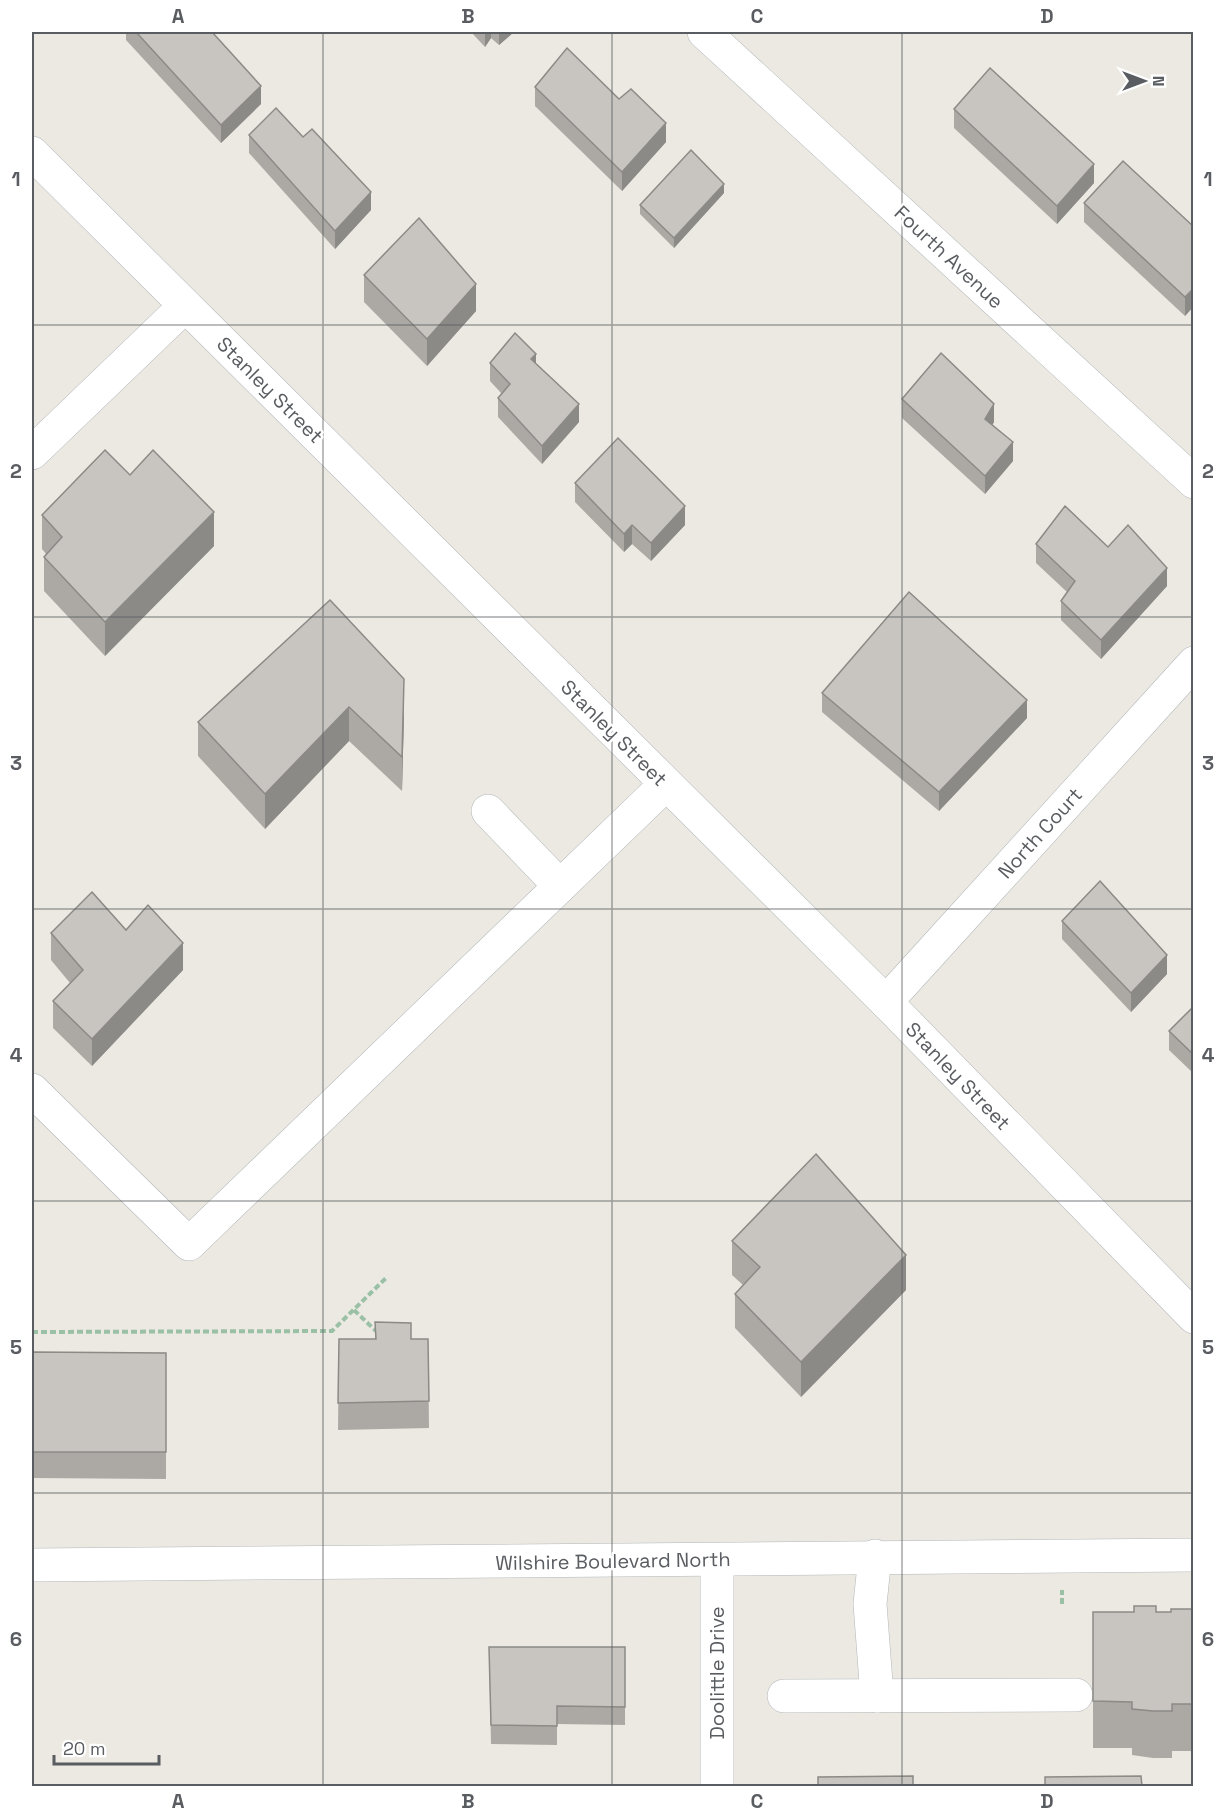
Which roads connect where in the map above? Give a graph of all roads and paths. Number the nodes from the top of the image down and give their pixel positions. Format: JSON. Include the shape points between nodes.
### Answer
{"nodes":[{"id":1,"x":704,"y":32,"type":"edge"},
{"id":2,"x":32,"y":153,"type":"edge"},
{"id":3,"x":185,"y":306,"type":"junction"},
{"id":4,"x":32,"y":453,"type":"edge"},
{"id":5,"x":1194,"y":482,"type":"edge"},
{"id":6,"x":1194,"y":663,"type":"edge"},
{"id":7,"x":666,"y":784,"type":"junction"},
{"id":8,"x":488,"y":811,"type":"dead end"},
{"id":9,"x":560,"y":886,"type":"junction"},
{"id":10,"x":886,"y":1002,"type":"junction"},
{"id":11,"x":32,"y":1090,"type":"edge"},
{"id":12,"x":387,"y":1277,"type":"dead end"},
{"id":13,"x":354,"y":1310,"type":"junction"},
{"id":14,"x":1194,"y":1317,"type":"edge"},
{"id":15,"x":32,"y":1332,"type":"edge"},
{"id":16,"x":378,"y":1333,"type":"edge"},
{"id":17,"x":1194,"y":1555,"type":"edge"},
{"id":18,"x":875,"y":1556,"type":"junction"},
{"id":19,"x":717,"y":1560,"type":"junction"},
{"id":20,"x":32,"y":1565,"type":"edge"},
{"id":21,"x":1076,"y":1695,"type":"dead end"},
{"id":22,"x":784,"y":1696,"type":"dead end"},
{"id":23,"x":877,"y":1696,"type":"junction"},
{"id":24,"x":717,"y":1786,"type":"edge"}],
"edges":[{"from":1,"to":5,"type":"street","name":"Fourth Avenue"},
{"from":2,"to":3,"type":"street","name":"Stanley Street"},
{"from":3,"to":4,"type":"street"},
{"from":3,"to":7,"type":"street","name":"Stanley Street"},
{"from":6,"to":10,"type":"street","name":"North Court"},
{"from":7,"to":9,"type":"street"},
{"from":7,"to":10,"type":"street","name":"Stanley Street"},
{"from":8,"to":9,"type":"street"},
{"from":9,"to":11,"type":"street","via":[[189,1244]]},
{"from":10,"to":14,"type":"street","name":"Stanley Street"},
{"from":12,"to":13,"type":"path"},
{"from":13,"to":15,"type":"path","via":[[332,1331]]},
{"from":13,"to":16,"type":"path"},
{"from":17,"to":18,"type":"street","name":"Wilshire Boulevard North"},
{"from":18,"to":19,"type":"street","name":"Wilshire Boulevard North"},
{"from":18,"to":23,"type":"street","via":[[870,1604]]},
{"from":19,"to":20,"type":"street","name":"Wilshire Boulevard North"},
{"from":19,"to":24,"type":"street","name":"Doolittle Drive"},
{"from":21,"to":23,"type":"street"},
{"from":22,"to":23,"type":"street"}]}
